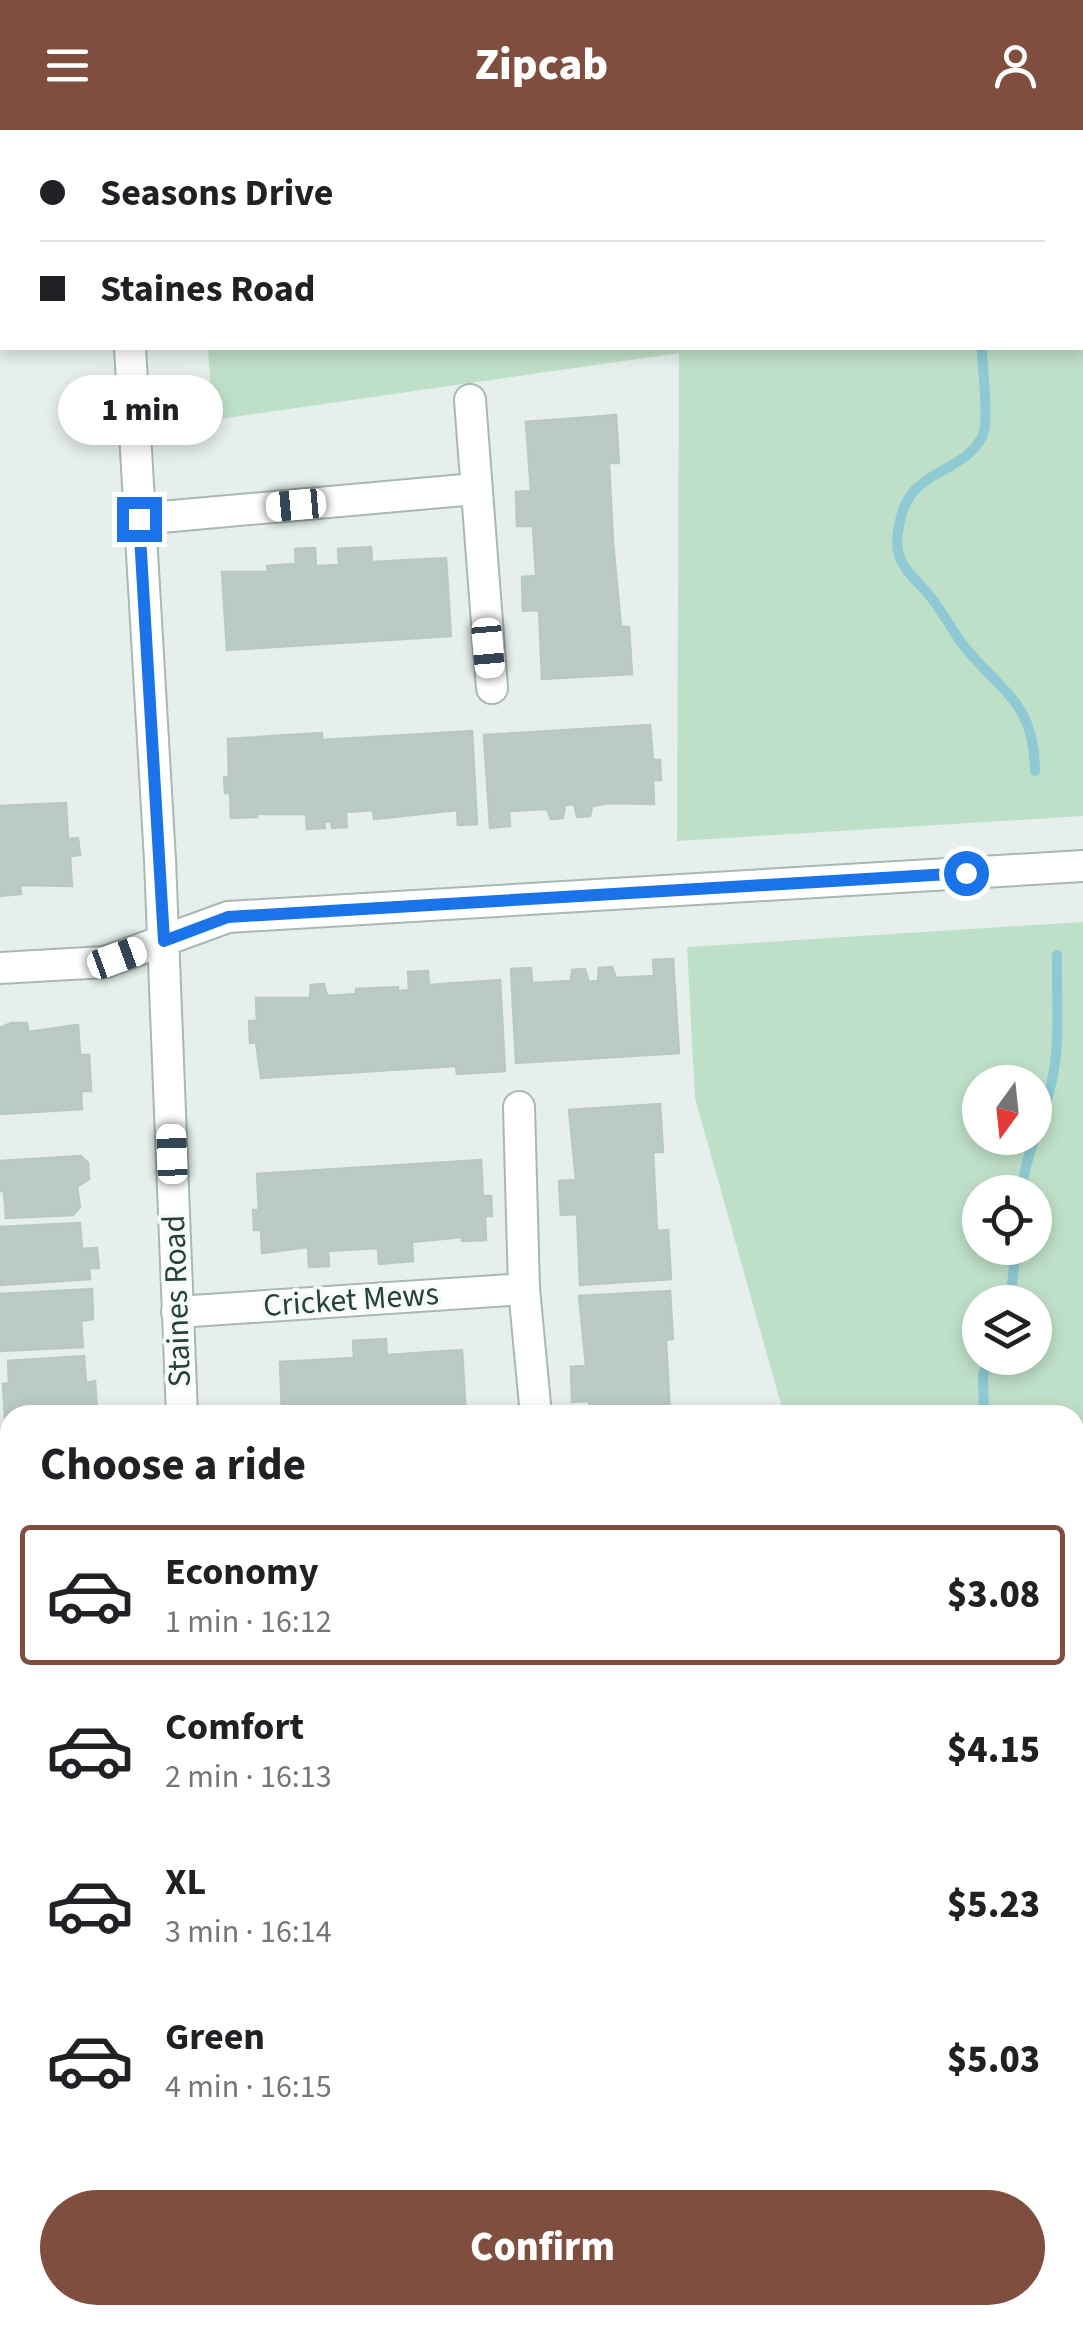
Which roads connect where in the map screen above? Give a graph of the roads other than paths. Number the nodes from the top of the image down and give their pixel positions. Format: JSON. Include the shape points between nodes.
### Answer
{"nodes":[{"id":1,"x":130,"y":350,"type":"edge"},
{"id":2,"x":470,"y":400,"type":"dead end"},
{"id":3,"x":474,"y":489,"type":"junction"},
{"id":4,"x":139,"y":519,"type":"junction"},
{"id":5,"x":492,"y":688,"type":"dead end"},
{"id":6,"x":1083,"y":866,"type":"edge"},
{"id":7,"x":164,"y":941,"type":"junction"},
{"id":8,"x":0,"y":968,"type":"edge"},
{"id":9,"x":519,"y":1106,"type":"dead end"},
{"id":10,"x":524,"y":1288,"type":"junction"},
{"id":11,"x":177,"y":1312,"type":"junction"},
{"id":12,"x":182,"y":1405,"type":"edge"},
{"id":13,"x":535,"y":1405,"type":"edge"}],
"edges":[{"from":1,"to":4,"type":"street","name":"Staines Road"},
{"from":2,"to":3,"type":"street"},
{"from":3,"to":4,"type":"street"},
{"from":3,"to":5,"type":"street"},
{"from":4,"to":7,"type":"street","name":"Staines Road"},
{"from":6,"to":7,"type":"street","via":[[228,917]]},
{"from":7,"to":8,"type":"street","via":[[105,962]]},
{"from":7,"to":11,"type":"street","name":"Staines Road"},
{"from":9,"to":10,"type":"street"},
{"from":10,"to":11,"type":"street","name":"Cricket Mews"},
{"from":10,"to":13,"type":"street"},
{"from":11,"to":12,"type":"street","name":"Staines Road"}]}
